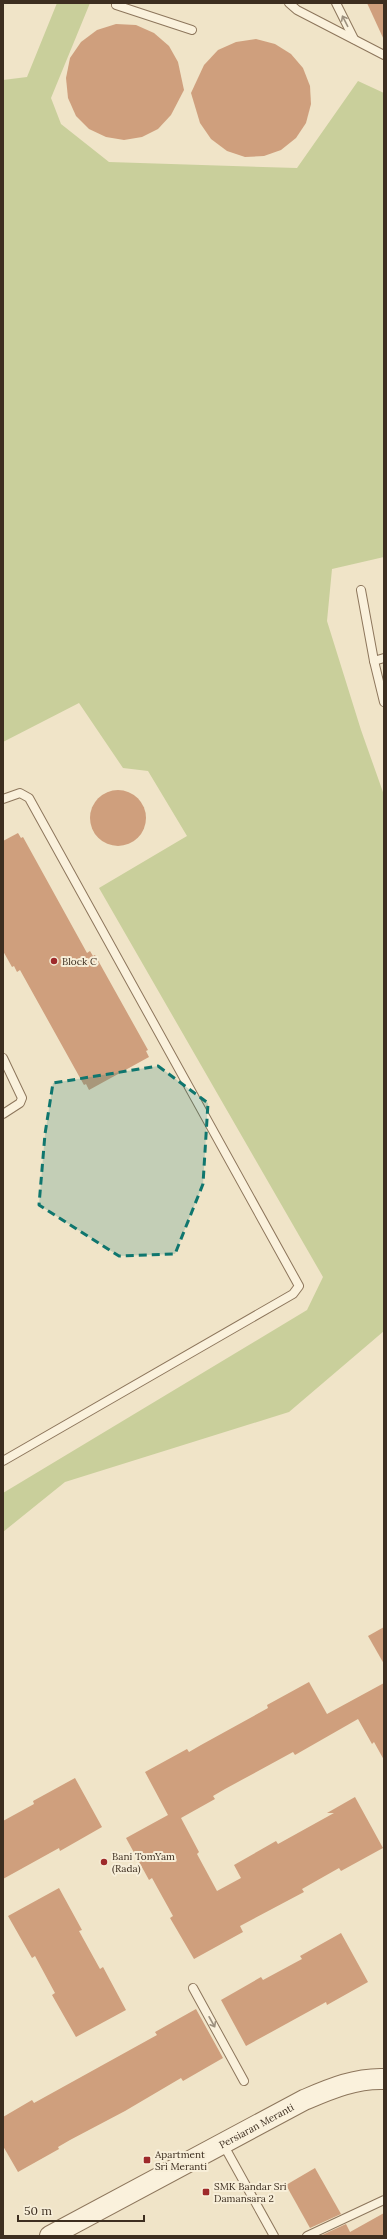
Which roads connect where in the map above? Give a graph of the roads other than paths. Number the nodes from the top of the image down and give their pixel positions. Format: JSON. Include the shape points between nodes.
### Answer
{"nodes":[{"id":1,"x":117,"y":3,"type":"edge"},
{"id":2,"x":289,"y":3,"type":"edge"},
{"id":3,"x":336,"y":3,"type":"edge"},
{"id":4,"x":192,"y":30,"type":"dead end"},
{"id":5,"x":354,"y":39,"type":"junction"},
{"id":6,"x":384,"y":56,"type":"edge"},
{"id":7,"x":361,"y":590,"type":"dead end"},
{"id":8,"x":384,"y":658,"type":"edge"},
{"id":9,"x":374,"y":661,"type":"junction"},
{"id":10,"x":384,"y":702,"type":"edge"},
{"id":11,"x":3,"y":799,"type":"edge"},
{"id":12,"x":3,"y":1058,"type":"edge"},
{"id":13,"x":3,"y":1114,"type":"edge"},
{"id":14,"x":3,"y":1462,"type":"edge"},
{"id":15,"x":193,"y":1988,"type":"dead end"},
{"id":16,"x":384,"y":2078,"type":"edge"},
{"id":17,"x":244,"y":2081,"type":"dead end"},
{"id":18,"x":223,"y":2144,"type":"junction"},
{"id":19,"x":384,"y":2200,"type":"edge"},
{"id":20,"x":50,"y":2236,"type":"edge"},
{"id":21,"x":274,"y":2236,"type":"edge"},
{"id":22,"x":307,"y":2236,"type":"edge"}],
"edges":[{"from":1,"to":4,"type":"lane","via":[[116,5]]},
{"from":2,"to":5,"type":"lane","via":[[297,10]]},
{"from":5,"to":3,"type":"lane","one_way":true},
{"from":5,"to":6,"type":"lane"},
{"from":7,"to":9,"type":"lane"},
{"from":8,"to":9,"type":"lane"},
{"from":9,"to":10,"type":"lane"},
{"from":11,"to":14,"type":"lane","via":[[20,793],[28,798],[299,1286],[294,1294]]},
{"from":12,"to":13,"type":"lane","via":[[22,1098],[20,1103]]},
{"from":15,"to":17,"type":"lane","one_way":true},
{"from":16,"to":18,"type":"street","name":"Persiaran Meranti","via":[[368,2078],[335,2086]]},
{"from":18,"to":20,"type":"street","name":"Persiaran Meranti"},
{"from":18,"to":21,"type":"lane"},
{"from":19,"to":22,"type":"lane"}]}
